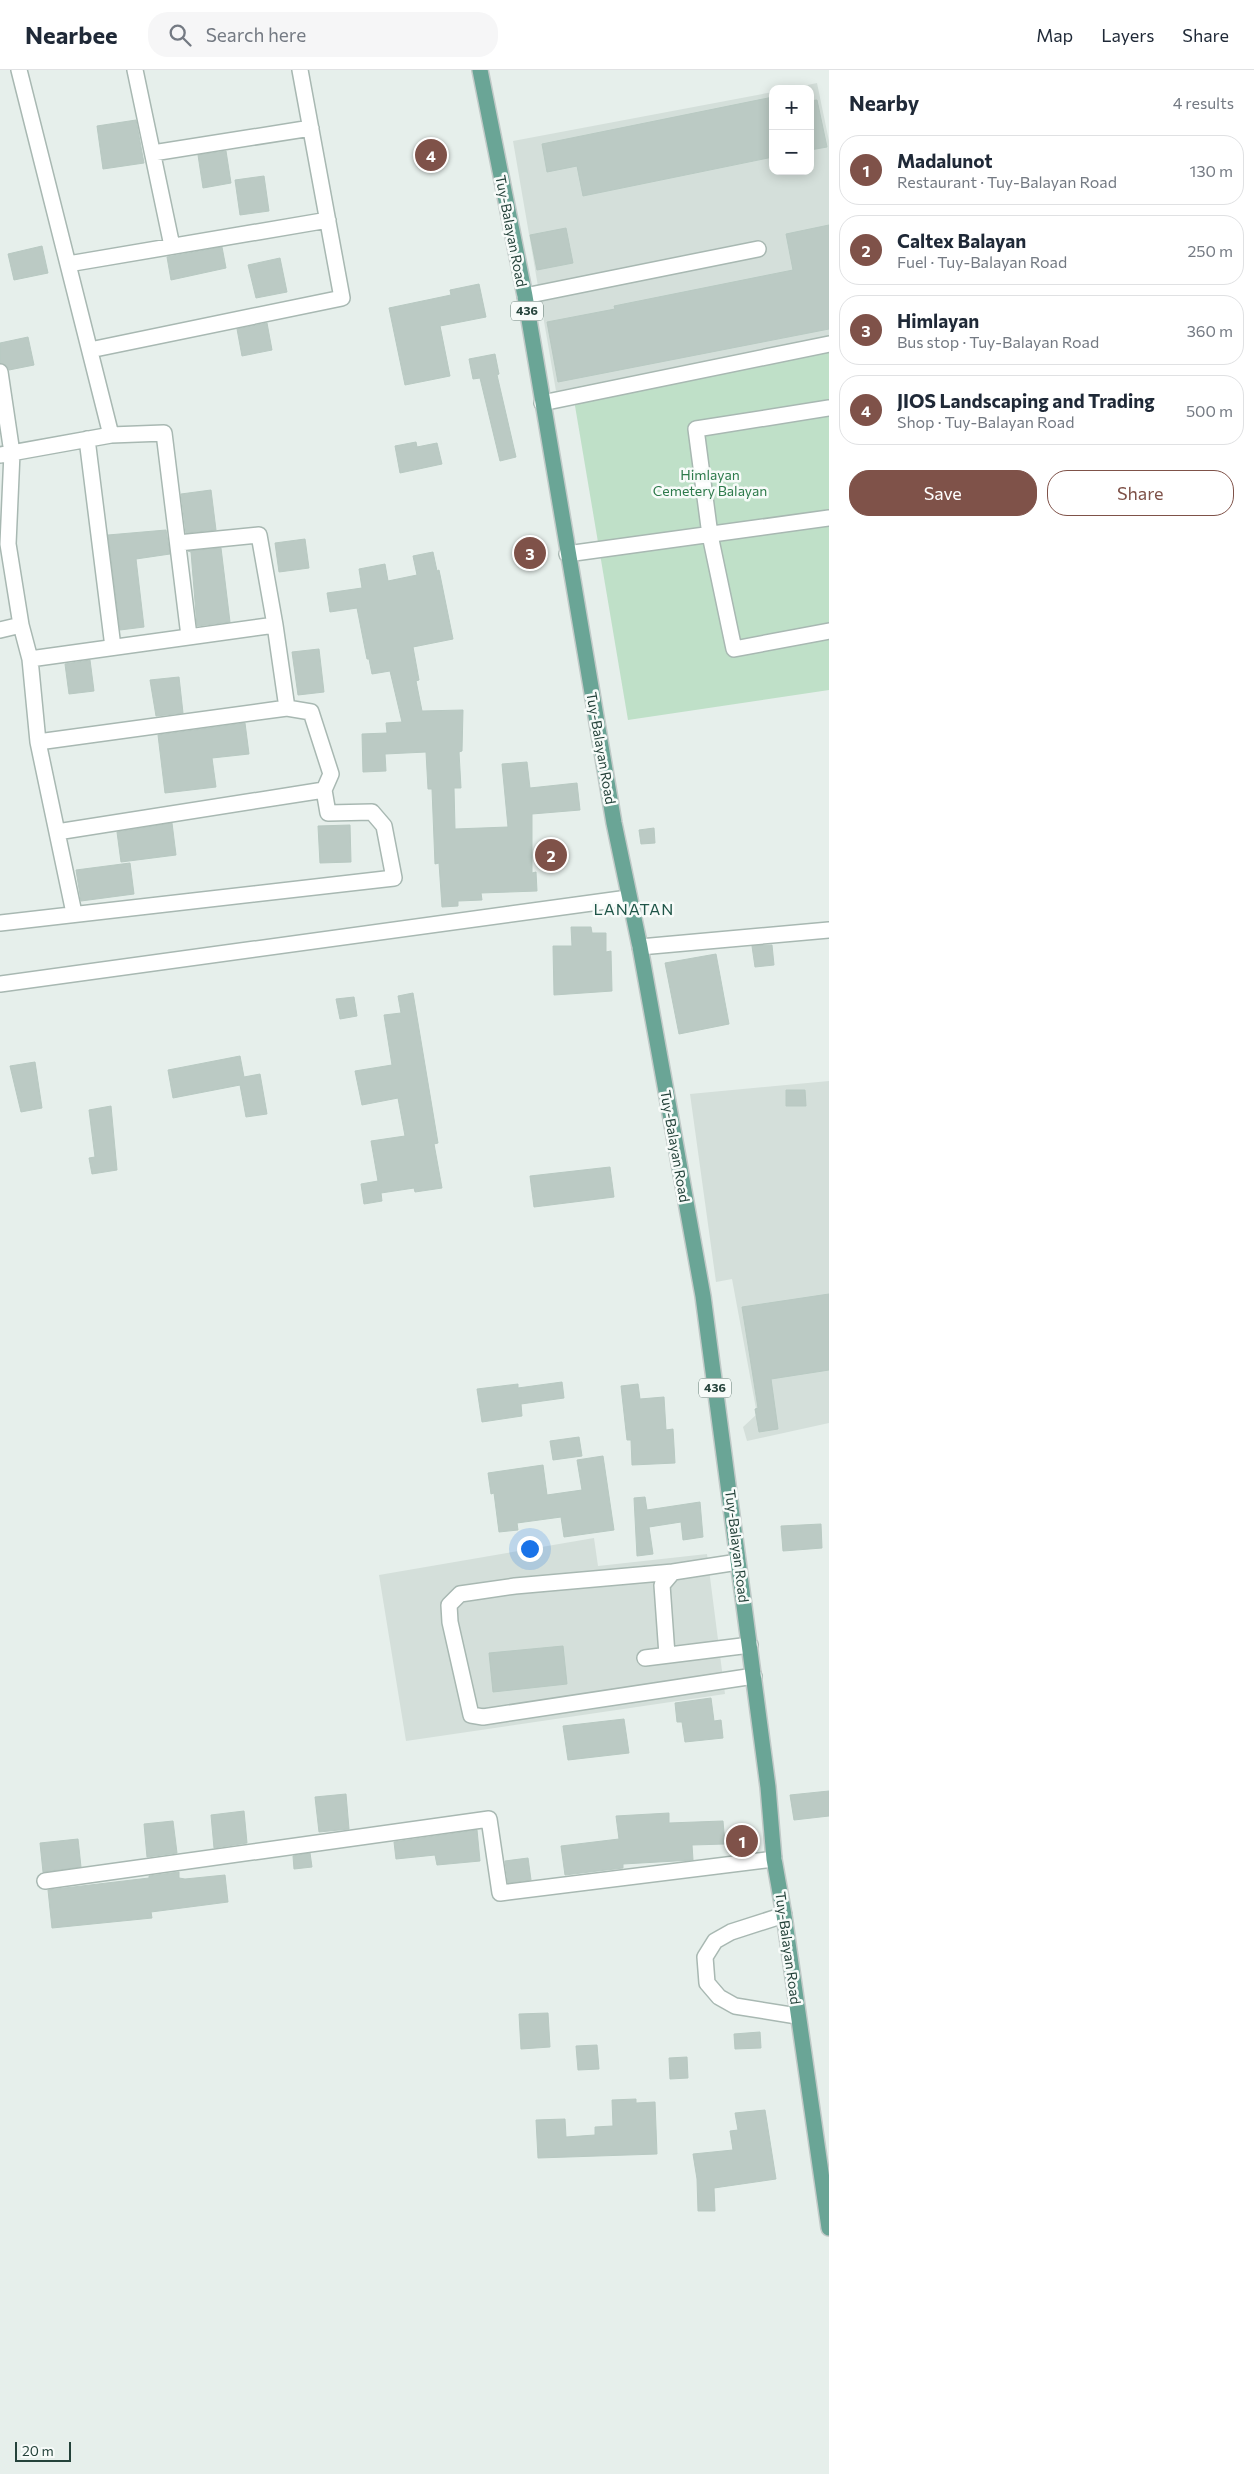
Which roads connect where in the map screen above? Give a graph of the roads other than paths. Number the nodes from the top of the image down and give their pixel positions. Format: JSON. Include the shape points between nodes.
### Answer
{"nodes":[{"id":1,"x":19,"y":70,"type":"edge"},
{"id":2,"x":135,"y":70,"type":"edge"},
{"id":3,"x":300,"y":70,"type":"edge"},
{"id":4,"x":480,"y":70,"type":"edge"},
{"id":5,"x":311,"y":128,"type":"junction"},
{"id":6,"x":153,"y":153,"type":"junction"},
{"id":7,"x":328,"y":220,"type":"junction"},
{"id":8,"x":172,"y":246,"type":"junction"},
{"id":9,"x":758,"y":249,"type":"dead end"},
{"id":10,"x":68,"y":264,"type":"junction"},
{"id":11,"x":524,"y":296,"type":"junction"},
{"id":12,"x":829,"y":344,"type":"edge"},
{"id":13,"x":90,"y":350,"type":"junction"},
{"id":14,"x":0,"y":372,"type":"edge"},
{"id":15,"x":542,"y":403,"type":"junction"},
{"id":16,"x":829,"y":408,"type":"edge"},
{"id":17,"x":111,"y":435,"type":"junction"},
{"id":18,"x":88,"y":439,"type":"junction"},
{"id":19,"x":6,"y":454,"type":"edge"},
{"id":20,"x":829,"y":518,"type":"edge"},
{"id":21,"x":710,"y":536,"type":"junction"},
{"id":22,"x":178,"y":543,"type":"junction"},
{"id":23,"x":4,"y":544,"type":"edge"},
{"id":24,"x":567,"y":554,"type":"junction"},
{"id":25,"x":21,"y":625,"type":"junction"},
{"id":26,"x":276,"y":625,"type":"junction"},
{"id":27,"x":0,"y":630,"type":"edge"},
{"id":28,"x":829,"y":630,"type":"edge"},
{"id":29,"x":189,"y":636,"type":"junction"},
{"id":30,"x":113,"y":647,"type":"junction"},
{"id":31,"x":30,"y":659,"type":"junction"},
{"id":32,"x":287,"y":708,"type":"junction"},
{"id":33,"x":38,"y":742,"type":"junction"},
{"id":34,"x":324,"y":790,"type":"junction"},
{"id":35,"x":57,"y":832,"type":"junction"},
{"id":36,"x":628,"y":898,"type":"junction"},
{"id":37,"x":74,"y":913,"type":"junction"},
{"id":38,"x":0,"y":923,"type":"edge"},
{"id":39,"x":829,"y":930,"type":"edge"},
{"id":40,"x":640,"y":947,"type":"junction"},
{"id":41,"x":0,"y":984,"type":"edge"},
{"id":42,"x":738,"y":1562,"type":"junction"},
{"id":43,"x":673,"y":1572,"type":"junction"},
{"id":44,"x":750,"y":1645,"type":"junction"},
{"id":45,"x":668,"y":1656,"type":"junction"},
{"id":46,"x":645,"y":1658,"type":"dead end"},
{"id":47,"x":754,"y":1676,"type":"junction"},
{"id":48,"x":774,"y":1859,"type":"junction"},
{"id":49,"x":45,"y":1881,"type":"dead end"},
{"id":50,"x":784,"y":1916,"type":"junction"},
{"id":51,"x":797,"y":2016,"type":"junction"},
{"id":52,"x":829,"y":2228,"type":"edge"}],
"edges":[{"from":1,"to":10,"type":"street"},
{"from":2,"to":6,"type":"street"},
{"from":3,"to":5,"type":"street"},
{"from":4,"to":11,"type":"main road","name":"Tuy-Balayan Road","number":"436"},
{"from":5,"to":6,"type":"street"},
{"from":5,"to":7,"type":"street"},
{"from":6,"to":8,"type":"street"},
{"from":7,"to":8,"type":"street"},
{"from":7,"to":13,"type":"street","via":[[342,298]]},
{"from":8,"to":10,"type":"street"},
{"from":9,"to":11,"type":"street"},
{"from":10,"to":13,"type":"street"},
{"from":11,"to":15,"type":"main road","name":"Tuy-Balayan Road","number":"436"},
{"from":12,"to":15,"type":"street"},
{"from":13,"to":17,"type":"street"},
{"from":14,"to":19,"type":"street"},
{"from":15,"to":24,"type":"main road","name":"Tuy-Balayan Road","number":"436"},
{"from":16,"to":21,"type":"street","via":[[696,429]]},
{"from":17,"to":18,"type":"street"},
{"from":17,"to":22,"type":"street","via":[[164,433]]},
{"from":18,"to":19,"type":"street"},
{"from":18,"to":30,"type":"street"},
{"from":19,"to":23,"type":"street"},
{"from":20,"to":21,"type":"street"},
{"from":21,"to":24,"type":"street"},
{"from":21,"to":28,"type":"street","via":[[734,649]]},
{"from":22,"to":26,"type":"street","via":[[259,536]]},
{"from":22,"to":29,"type":"street"},
{"from":23,"to":25,"type":"street"},
{"from":24,"to":36,"type":"main road","name":"Tuy-Balayan Road","number":"436"},
{"from":25,"to":27,"type":"street"},
{"from":25,"to":31,"type":"street"},
{"from":26,"to":29,"type":"street"},
{"from":26,"to":32,"type":"street"},
{"from":29,"to":30,"type":"street"},
{"from":30,"to":31,"type":"street"},
{"from":31,"to":33,"type":"street"},
{"from":32,"to":33,"type":"street"},
{"from":32,"to":34,"type":"street","via":[[310,712],[331,774]]},
{"from":33,"to":35,"type":"street"},
{"from":34,"to":35,"type":"street"},
{"from":34,"to":37,"type":"street","via":[[328,813],[372,812],[384,826],[394,878]]},
{"from":35,"to":37,"type":"street"},
{"from":36,"to":40,"type":"main road","name":"Tuy-Balayan Road","number":"436"},
{"from":36,"to":41,"type":"street"},
{"from":37,"to":38,"type":"street"},
{"from":39,"to":40,"type":"street"},
{"from":40,"to":42,"type":"main road","name":"Tuy-Balayan Road","number":"436","via":[[702,1296]]},
{"from":42,"to":43,"type":"street"},
{"from":42,"to":44,"type":"main road","name":"Tuy-Balayan Road","number":"436"},
{"from":43,"to":45,"type":"street","via":[[662,1585]]},
{"from":43,"to":47,"type":"street","via":[[460,1594],[449,1605],[471,1715],[483,1717]]},
{"from":44,"to":45,"type":"street"},
{"from":44,"to":47,"type":"main road","name":"Tuy-Balayan Road","number":"436"},
{"from":45,"to":46,"type":"street"},
{"from":47,"to":48,"type":"main road","name":"Tuy-Balayan Road","number":"436"},
{"from":48,"to":49,"type":"street","via":[[500,1893],[488,1819]]},
{"from":48,"to":50,"type":"main road","name":"Tuy-Balayan Road","number":"436"},
{"from":50,"to":51,"type":"main road","name":"Tuy-Balayan Road","number":"436"},
{"from":50,"to":51,"type":"street","via":[[715,1940],[705,1957],[707,1983],[719,1996],[736,2006]]},
{"from":51,"to":52,"type":"main road","name":"Tuy-Balayan Road","number":"436"}]}
